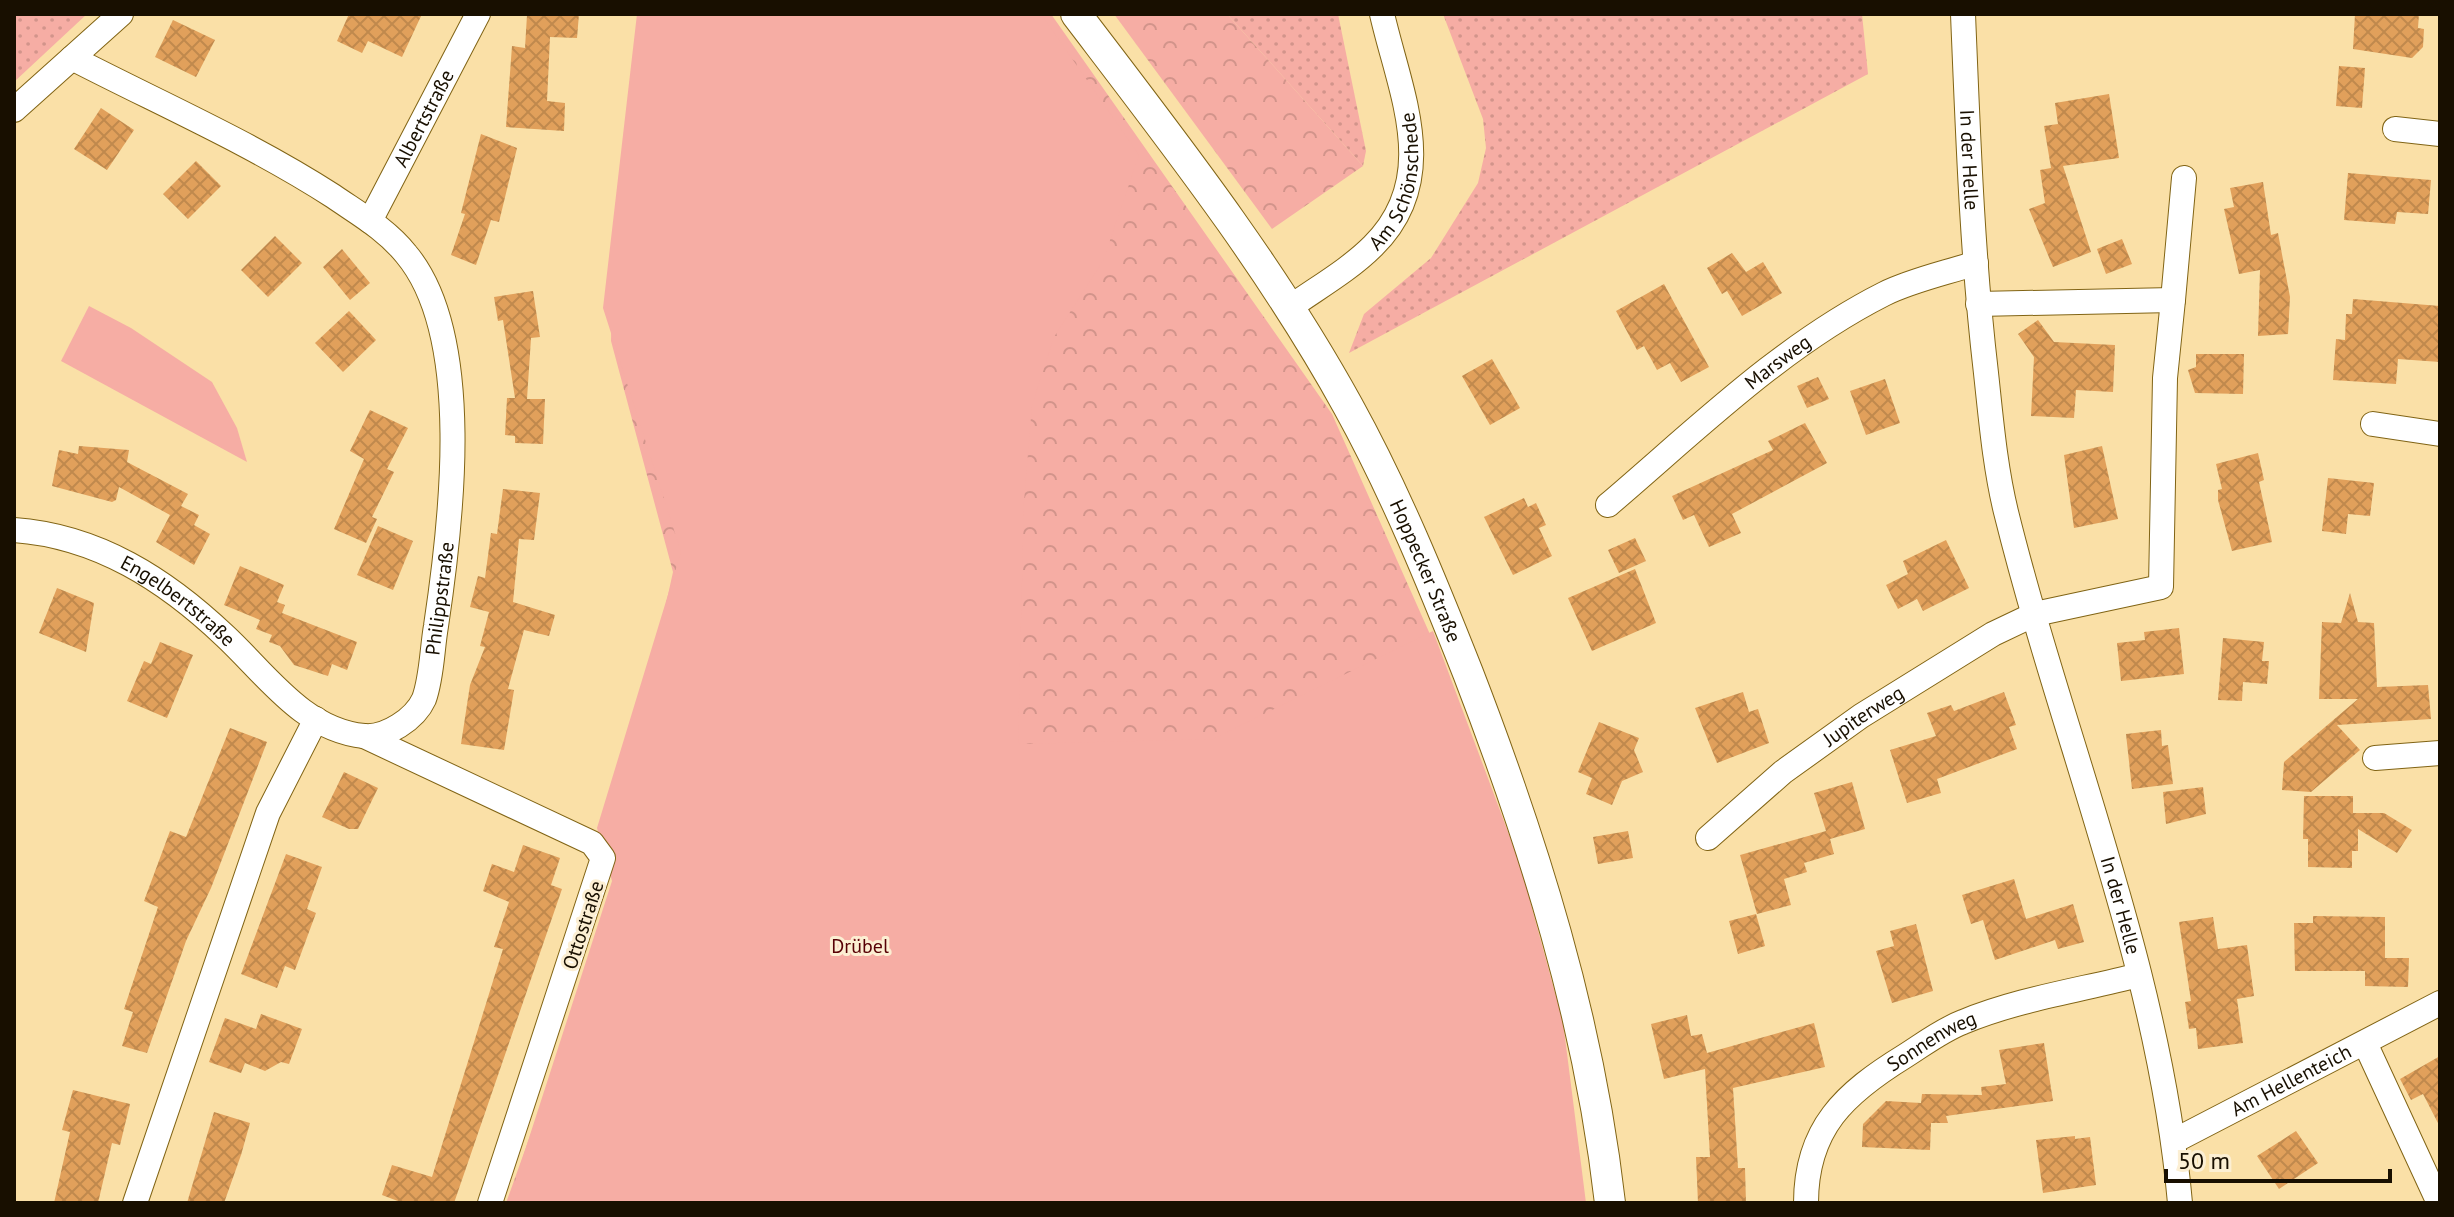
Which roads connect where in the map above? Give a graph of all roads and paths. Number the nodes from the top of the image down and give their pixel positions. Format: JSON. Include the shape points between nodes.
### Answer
{"nodes":[{"id":1,"x":121,"y":14,"type":"edge"},
{"id":2,"x":478,"y":14,"type":"edge"},
{"id":3,"x":1076,"y":14,"type":"edge"},
{"id":4,"x":1382,"y":14,"type":"edge"},
{"id":5,"x":1963,"y":14,"type":"edge"},
{"id":6,"x":72,"y":58,"type":"junction"},
{"id":7,"x":14,"y":110,"type":"edge"},
{"id":8,"x":2395,"y":129,"type":"dead end"},
{"id":9,"x":2440,"y":134,"type":"edge"},
{"id":10,"x":2184,"y":178,"type":"dead end"},
{"id":11,"x":370,"y":221,"type":"junction"},
{"id":12,"x":1976,"y":263,"type":"junction"},
{"id":13,"x":2173,"y":300,"type":"junction"},
{"id":14,"x":1978,"y":304,"type":"junction"},
{"id":15,"x":1289,"y":308,"type":"junction"},
{"id":16,"x":2373,"y":424,"type":"dead end"},
{"id":17,"x":2440,"y":434,"type":"edge"},
{"id":18,"x":1608,"y":505,"type":"dead end"},
{"id":19,"x":14,"y":530,"type":"edge"},
{"id":20,"x":2035,"y":614,"type":"junction"},
{"id":21,"x":316,"y":719,"type":"junction"},
{"id":22,"x":364,"y":736,"type":"junction"},
{"id":23,"x":2440,"y":753,"type":"edge"},
{"id":24,"x":2375,"y":758,"type":"dead end"},
{"id":25,"x":1708,"y":838,"type":"dead end"},
{"id":26,"x":2139,"y":975,"type":"junction"},
{"id":27,"x":2440,"y":1003,"type":"edge"},
{"id":28,"x":2365,"y":1043,"type":"junction"},
{"id":29,"x":2174,"y":1141,"type":"junction"},
{"id":30,"x":135,"y":1203,"type":"edge"},
{"id":31,"x":490,"y":1203,"type":"edge"},
{"id":32,"x":1610,"y":1203,"type":"edge"},
{"id":33,"x":1806,"y":1203,"type":"edge"},
{"id":34,"x":2180,"y":1203,"type":"edge"},
{"id":35,"x":2439,"y":1203,"type":"edge"}],
"edges":[{"from":1,"to":6,"type":"street"},
{"from":2,"to":11,"type":"street","name":"Albertstraße"},
{"from":3,"to":15,"type":"street","name":"Hoppecker Straße","via":[[1183,154]]},
{"from":4,"to":15,"type":"street","name":"Am Schönschede","via":[[1410,119],[1410,185],[1375,245]]},
{"from":5,"to":12,"type":"street","name":"In der Helle"},
{"from":6,"to":7,"type":"street"},
{"from":6,"to":11,"type":"street","name":"Philippstraße","via":[[298,174]]},
{"from":8,"to":9,"type":"street"},
{"from":10,"to":13,"type":"street"},
{"from":11,"to":22,"type":"street","name":"Philippstraße","via":[[407,255],[428,289],[444,347],[452,433],[445,568],[424,698],[401,725]]},
{"from":12,"to":14,"type":"street","name":"In der Helle"},
{"from":12,"to":18,"type":"street","name":"Marsweg","via":[[1887,293],[1843,317],[1765,372]]},
{"from":13,"to":14,"type":"street"},
{"from":13,"to":20,"type":"street","via":[[2163,435],[2164,584]]},
{"from":14,"to":20,"type":"street","name":"In der Helle","via":[[1997,466]]},
{"from":15,"to":32,"type":"street","name":"Hoppecker Straße","via":[[1384,477],[1420,554],[1500,759],[1582,1025]]},
{"from":16,"to":17,"type":"street"},
{"from":19,"to":21,"type":"street","name":"Engelbertstraße","via":[[94,549],[155,576]]},
{"from":20,"to":25,"type":"street","name":"Jupiterweg","via":[[1861,716],[1783,772]]},
{"from":20,"to":26,"type":"street","name":"In der Helle"},
{"from":21,"to":22,"type":"street"},
{"from":21,"to":30,"type":"street","via":[[268,813]]},
{"from":22,"to":31,"type":"street","name":"Ottostraße","via":[[592,843],[603,858]]},
{"from":23,"to":24,"type":"street"},
{"from":26,"to":29,"type":"street","name":"In der Helle"},
{"from":26,"to":33,"type":"street","name":"Sonnenweg","via":[[1974,1018],[1945,1030],[1870,1078],[1832,1114],[1817,1140],[1807,1171]]},
{"from":27,"to":28,"type":"street","name":"Am Hellenteich"},
{"from":28,"to":29,"type":"street","name":"Am Hellenteich"},
{"from":28,"to":35,"type":"street","name":"Am Hellenteich"},
{"from":29,"to":34,"type":"street","name":"In der Helle"}]}
